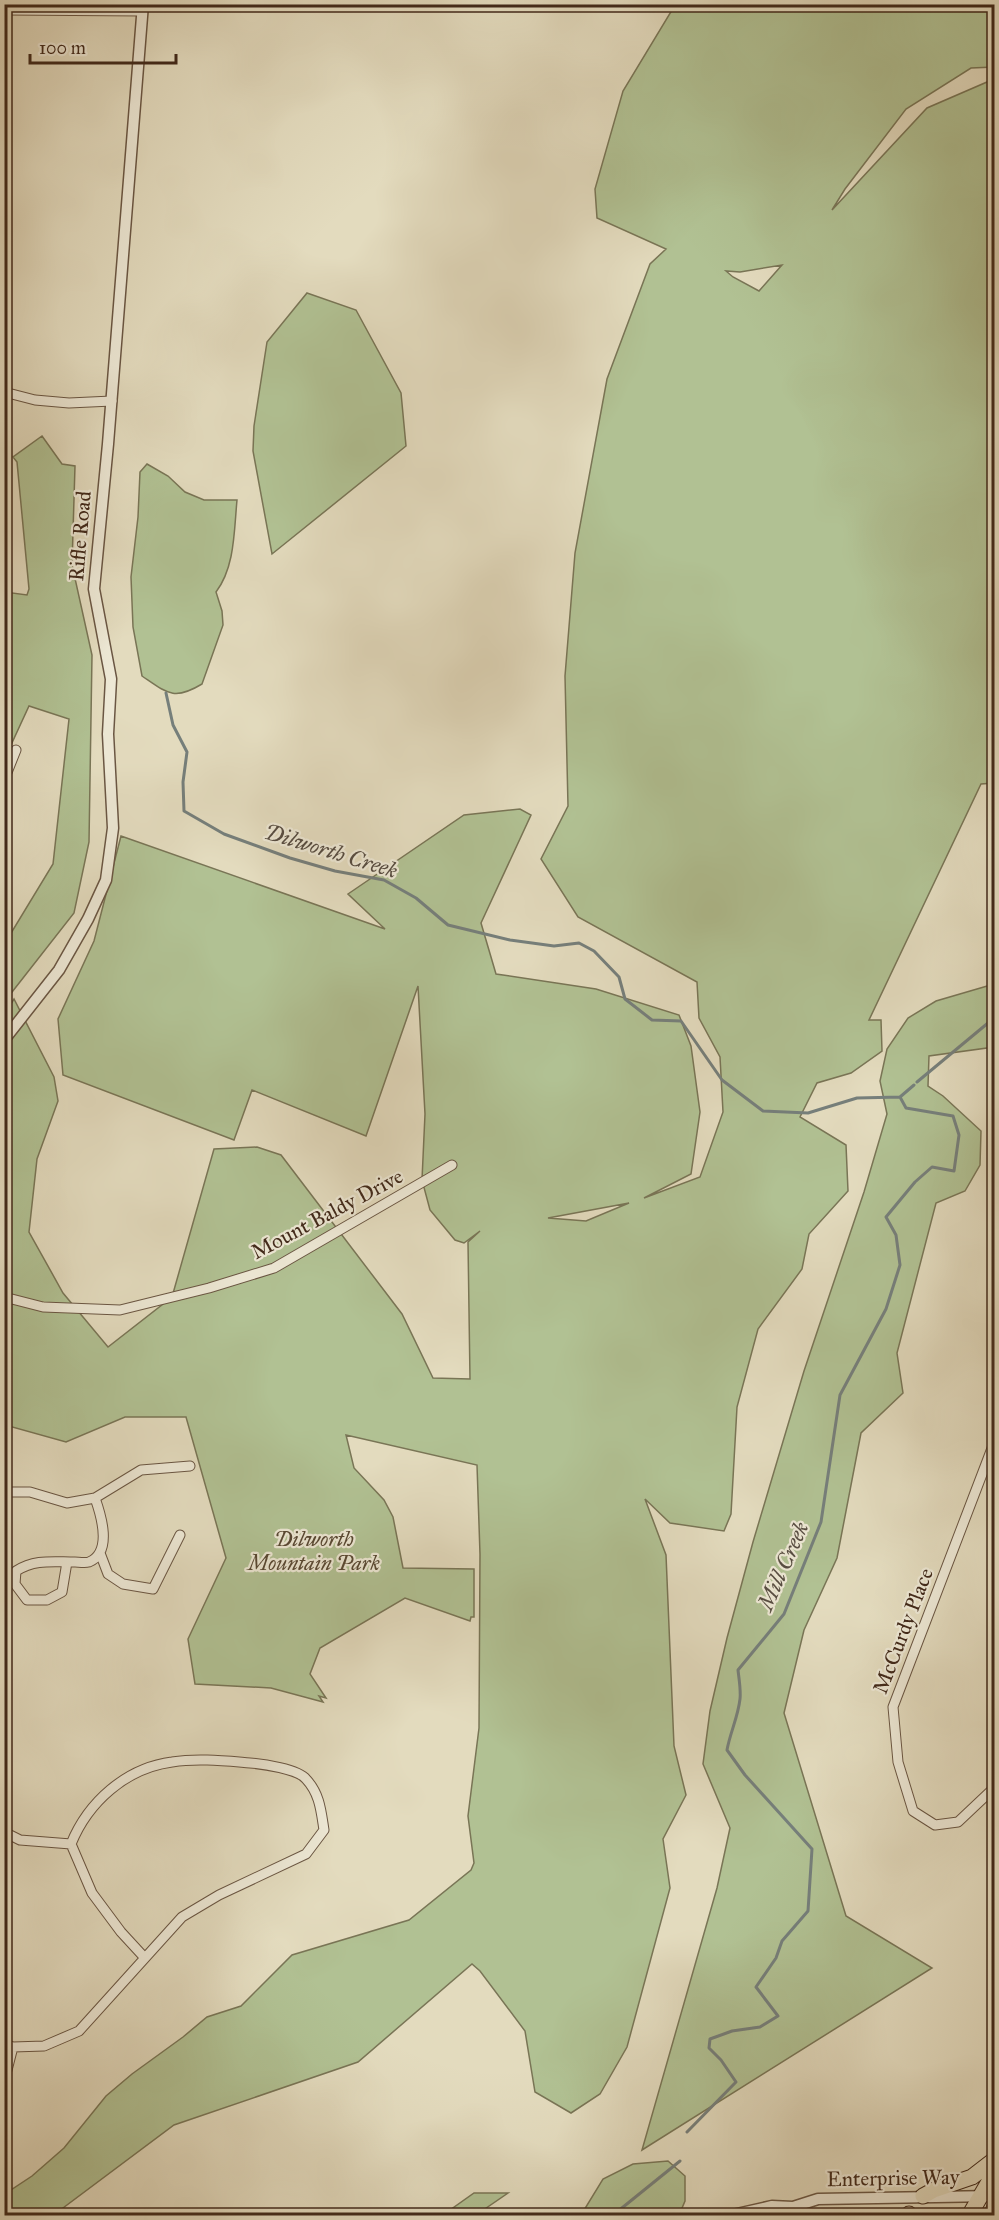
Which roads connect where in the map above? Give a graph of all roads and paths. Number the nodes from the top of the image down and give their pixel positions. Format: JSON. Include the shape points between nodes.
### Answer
{"nodes":[{"id":1,"x":142,"y":8,"type":"edge"},
{"id":2,"x":4,"y":10,"type":"edge"},
{"id":3,"x":4,"y":392,"type":"edge"},
{"id":4,"x":111,"y":401,"type":"junction"},
{"id":5,"x":16,"y":750,"type":"dead end"},
{"id":6,"x":4,"y":780,"type":"edge"},
{"id":7,"x":4,"y":1040,"type":"edge"},
{"id":8,"x":452,"y":1165,"type":"dead end"},
{"id":9,"x":4,"y":1297,"type":"edge"},
{"id":10,"x":994,"y":1443,"type":"edge"},
{"id":11,"x":190,"y":1466,"type":"dead end"},
{"id":12,"x":4,"y":1492,"type":"edge"},
{"id":13,"x":95,"y":1498,"type":"junction"},
{"id":14,"x":180,"y":1535,"type":"dead end"},
{"id":15,"x":100,"y":1553,"type":"junction"},
{"id":16,"x":67,"y":1562,"type":"junction"},
{"id":17,"x":994,"y":1788,"type":"edge"},
{"id":18,"x":4,"y":1832,"type":"edge"},
{"id":19,"x":71,"y":1844,"type":"junction"},
{"id":20,"x":144,"y":1957,"type":"junction"},
{"id":21,"x":9,"y":2046,"type":"edge"},
{"id":22,"x":4,"y":2082,"type":"edge"},
{"id":23,"x":994,"y":2160,"type":"edge"},
{"id":24,"x":994,"y":2173,"type":"edge"},
{"id":25,"x":923,"y":2196,"type":"junction"},
{"id":26,"x":987,"y":2196,"type":"edge"},
{"id":27,"x":793,"y":2207,"type":"junction"},
{"id":28,"x":993,"y":2213,"type":"edge"},
{"id":29,"x":910,"y":2215,"type":"edge"},
{"id":30,"x":969,"y":2215,"type":"edge"},
{"id":31,"x":728,"y":2216,"type":"edge"},
{"id":32,"x":809,"y":2216,"type":"edge"},
{"id":33,"x":840,"y":2216,"type":"edge"}],
"edges":[{"from":1,"to":2,"type":"street"},
{"from":1,"to":4,"type":"street","name":"Rifle Road"},
{"from":3,"to":4,"type":"street","via":[[69,403]]},
{"from":4,"to":7,"type":"street","name":"Rifle Road","via":[[94,589],[111,678],[108,734],[113,828],[106,879],[59,970]]},
{"from":5,"to":6,"type":"street"},
{"from":8,"to":9,"type":"street","name":"Mount Baldy Drive","via":[[274,1268],[209,1288],[120,1310],[43,1307]]},
{"from":10,"to":17,"type":"street","name":"McCurdy Place","via":[[893,1707],[898,1762],[913,1810],[935,1825],[958,1822]]},
{"from":11,"to":13,"type":"street","via":[[141,1470]]},
{"from":12,"to":13,"type":"street","via":[[30,1492],[67,1503]]},
{"from":13,"to":15,"type":"street","via":[[102,1517]]},
{"from":14,"to":15,"type":"street","via":[[153,1588],[123,1584],[108,1574]]},
{"from":15,"to":16,"type":"street","via":[[88,1562]]},
{"from":16,"to":16,"type":"street","via":[[29,1563],[16,1571],[15,1584],[27,1600],[47,1600],[62,1592]]},
{"from":18,"to":19,"type":"street","via":[[20,1840]]},
{"from":19,"to":20,"type":"street","via":[[92,1893]]},
{"from":19,"to":20,"type":"street","via":[[78,1825],[100,1800],[119,1782],[142,1770],[171,1762],[215,1760],[269,1765],[305,1777],[320,1801],[324,1830],[306,1854],[182,1917]]},
{"from":20,"to":21,"type":"street","via":[[80,2031],[44,2046]]},
{"from":21,"to":22,"type":"street"},
{"from":23,"to":25,"type":"highway","via":[[972,2177]]},
{"from":24,"to":26,"type":"highway"},
{"from":25,"to":26,"type":"street","name":"Enterprise Way"},
{"from":25,"to":27,"type":"street","name":"Enterprise Way","via":[[818,2199]]},
{"from":26,"to":30,"type":"highway"},
{"from":27,"to":31,"type":"street","name":"Enterprise Way","via":[[772,2206]]},
{"from":27,"to":32,"type":"street","name":"Enterprise Way"},
{"from":28,"to":30,"type":"street","name":"Enterprise Way"},
{"from":29,"to":30,"type":"street","name":"Enterprise Way"},
{"from":29,"to":33,"type":"street","name":"Enterprise Way"}]}
